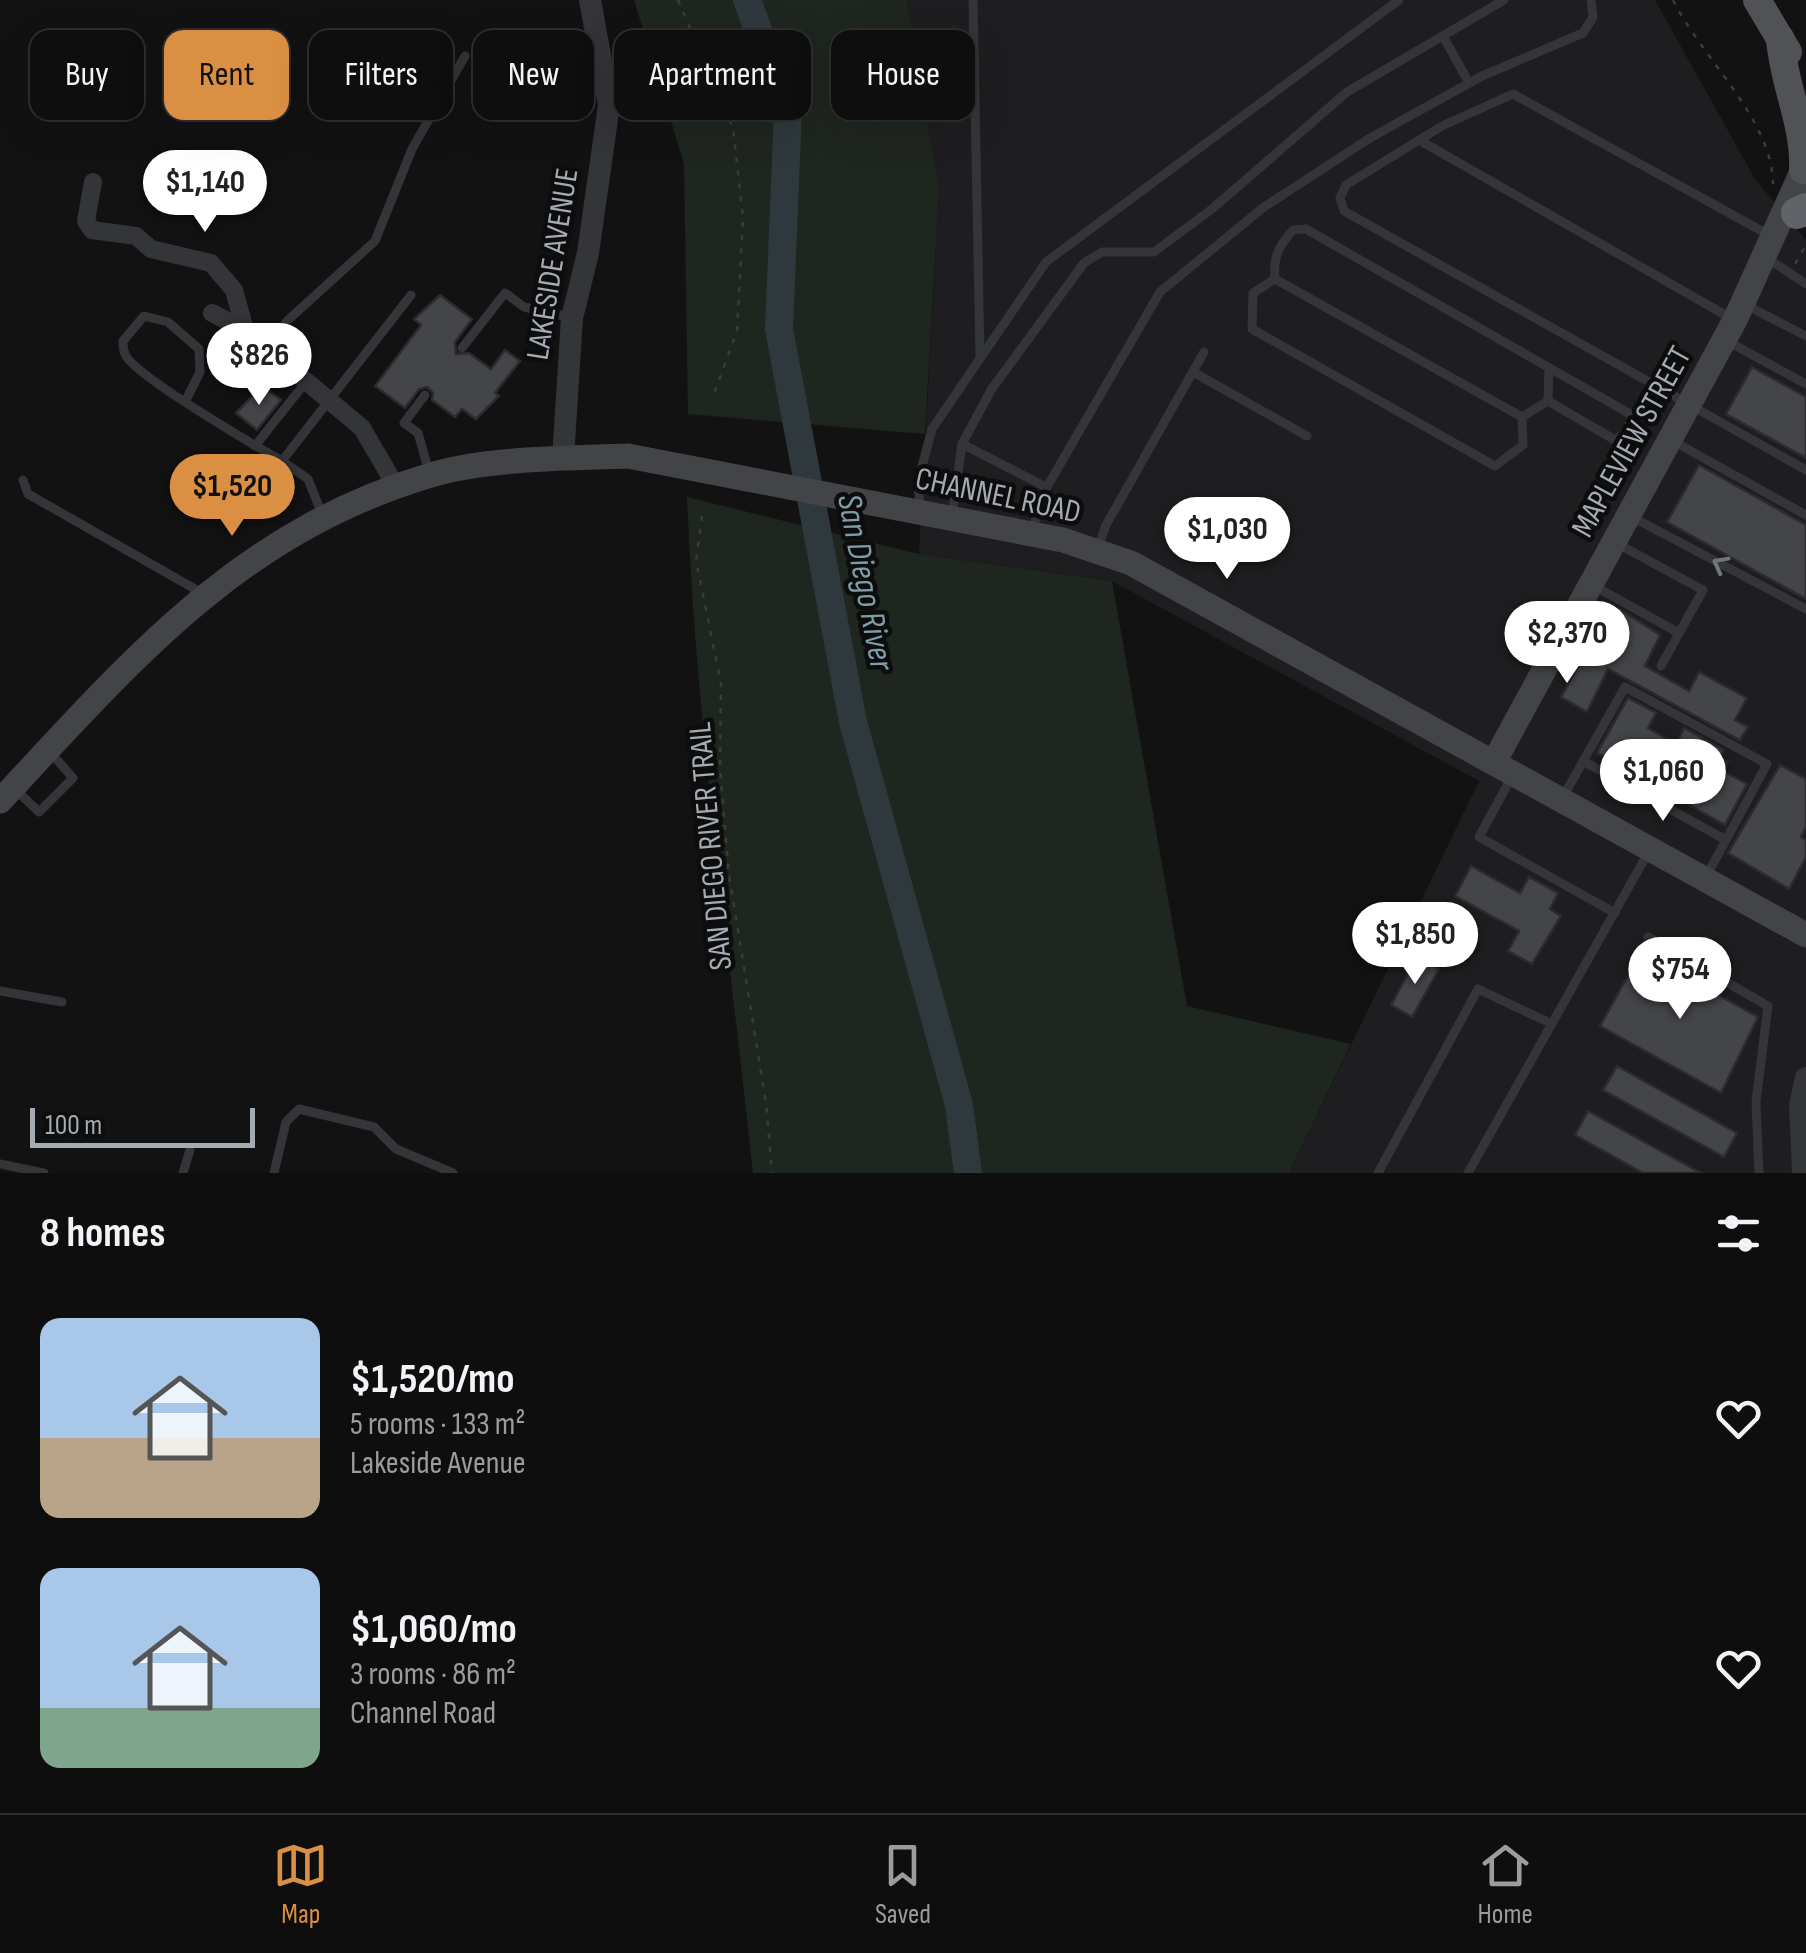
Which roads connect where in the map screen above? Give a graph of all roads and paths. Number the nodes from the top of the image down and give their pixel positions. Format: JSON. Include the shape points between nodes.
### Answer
{"nodes":[{"id":1,"x":590,"y":0,"type":"edge"},
{"id":2,"x":678,"y":0,"type":"edge"},
{"id":3,"x":974,"y":0,"type":"edge"},
{"id":4,"x":1398,"y":0,"type":"edge"},
{"id":5,"x":1504,"y":0,"type":"edge"},
{"id":6,"x":1591,"y":0,"type":"edge"},
{"id":7,"x":1673,"y":0,"type":"edge"},
{"id":8,"x":1757,"y":0,"type":"edge"},
{"id":9,"x":1443,"y":36,"type":"junction"},
{"id":10,"x":1791,"y":50,"type":"edge"},
{"id":11,"x":465,"y":56,"type":"dead end"},
{"id":12,"x":1469,"y":83,"type":"junction"},
{"id":13,"x":1806,"y":83,"type":"edge"},
{"id":14,"x":1419,"y":140,"type":"junction"},
{"id":15,"x":93,"y":182,"type":"dead end"},
{"id":16,"x":1800,"y":198,"type":"edge"},
{"id":17,"x":1769,"y":247,"type":"junction"},
{"id":18,"x":1790,"y":274,"type":"junction"},
{"id":19,"x":1275,"y":279,"type":"junction"},
{"id":20,"x":1806,"y":284,"type":"edge"},
{"id":21,"x":411,"y":295,"type":"dead end"},
{"id":22,"x":212,"y":313,"type":"dead end"},
{"id":23,"x":572,"y":318,"type":"junction"},
{"id":24,"x":1734,"y":321,"type":"junction"},
{"id":25,"x":245,"y":330,"type":"junction"},
{"id":26,"x":1806,"y":336,"type":"edge"},
{"id":27,"x":462,"y":348,"type":"dead end"},
{"id":28,"x":1204,"y":352,"type":"dead end"},
{"id":29,"x":276,"y":358,"type":"junction"},
{"id":30,"x":980,"y":360,"type":"junction"},
{"id":31,"x":1549,"y":367,"type":"junction"},
{"id":32,"x":1193,"y":372,"type":"junction"},
{"id":33,"x":305,"y":383,"type":"junction"},
{"id":34,"x":1806,"y":384,"type":"edge"},
{"id":35,"x":426,"y":395,"type":"dead end"},
{"id":36,"x":712,"y":399,"type":"dead end"},
{"id":37,"x":186,"y":400,"type":"junction"},
{"id":38,"x":1548,"y":401,"type":"junction"},
{"id":39,"x":1676,"y":401,"type":"junction"},
{"id":40,"x":330,"y":403,"type":"junction"},
{"id":41,"x":1632,"y":414,"type":"junction"},
{"id":42,"x":1522,"y":418,"type":"junction"},
{"id":43,"x":1307,"y":436,"type":"dead end"},
{"id":44,"x":1670,"y":439,"type":"junction"},
{"id":45,"x":962,"y":444,"type":"junction"},
{"id":46,"x":255,"y":446,"type":"junction"},
{"id":47,"x":563,"y":458,"type":"junction"},
{"id":48,"x":282,"y":462,"type":"junction"},
{"id":49,"x":1806,"y":470,"type":"edge"},
{"id":50,"x":430,"y":475,"type":"junction"},
{"id":51,"x":24,"y":480,"type":"dead end"},
{"id":52,"x":398,"y":488,"type":"junction"},
{"id":53,"x":1046,"y":488,"type":"junction"},
{"id":54,"x":920,"y":513,"type":"junction"},
{"id":55,"x":1629,"y":515,"type":"junction"},
{"id":56,"x":1806,"y":515,"type":"edge"},
{"id":57,"x":702,"y":516,"type":"dead end"},
{"id":58,"x":324,"y":519,"type":"junction"},
{"id":59,"x":952,"y":519,"type":"junction"},
{"id":60,"x":1031,"y":534,"type":"junction"},
{"id":61,"x":1614,"y":542,"type":"junction"},
{"id":62,"x":1097,"y":551,"type":"junction"},
{"id":63,"x":1591,"y":584,"type":"junction"},
{"id":64,"x":204,"y":594,"type":"junction"},
{"id":65,"x":1806,"y":610,"type":"edge"},
{"id":66,"x":1679,"y":633,"type":"junction"},
{"id":67,"x":1661,"y":666,"type":"dead end"},
{"id":68,"x":48,"y":750,"type":"junction"},
{"id":69,"x":1583,"y":761,"type":"junction"},
{"id":70,"x":1504,"y":767,"type":"junction"},
{"id":71,"x":6,"y":794,"type":"edge"},
{"id":72,"x":1562,"y":800,"type":"junction"},
{"id":73,"x":1726,"y":840,"type":"junction"},
{"id":74,"x":1650,"y":849,"type":"junction"},
{"id":75,"x":1704,"y":879,"type":"junction"},
{"id":76,"x":1615,"y":912,"type":"junction"},
{"id":77,"x":1806,"y":935,"type":"edge"},
{"id":78,"x":1648,"y":938,"type":"dead end"},
{"id":79,"x":0,"y":991,"type":"edge"},
{"id":80,"x":62,"y":1002,"type":"dead end"},
{"id":81,"x":1552,"y":1024,"type":"junction"},
{"id":82,"x":1806,"y":1078,"type":"edge"},
{"id":83,"x":190,"y":1150,"type":"dead end"},
{"id":84,"x":0,"y":1164,"type":"edge"},
{"id":85,"x":44,"y":1173,"type":"edge"},
{"id":86,"x":182,"y":1173,"type":"edge"},
{"id":87,"x":274,"y":1173,"type":"edge"},
{"id":88,"x":453,"y":1173,"type":"edge"},
{"id":89,"x":772,"y":1173,"type":"edge"},
{"id":90,"x":1378,"y":1173,"type":"edge"},
{"id":91,"x":1468,"y":1173,"type":"edge"},
{"id":92,"x":1759,"y":1173,"type":"edge"},
{"id":93,"x":1803,"y":1173,"type":"edge"}],
"edges":[{"from":1,"to":23,"type":"street","name":"LAKESIDE AVENUE","via":[[609,105]]},
{"from":2,"to":36,"type":"path","via":[[732,128],[742,218],[737,331]]},
{"from":3,"to":30,"type":"lane"},
{"from":4,"to":30,"type":"lane","via":[[1056,252]]},
{"from":5,"to":9,"type":"lane"},
{"from":6,"to":12,"type":"lane","via":[[1594,17],[1582,32]]},
{"from":7,"to":16,"type":"path"},
{"from":8,"to":10,"type":"main road"},
{"from":9,"to":12,"type":"lane"},
{"from":9,"to":45,"type":"lane","via":[[1348,92],[1154,252],[1102,252],[1084,263],[991,390]]},
{"from":10,"to":13,"type":"main road"},
{"from":10,"to":16,"type":"main road","via":[[1782,68],[1802,131]]},
{"from":11,"to":29,"type":"lane","via":[[412,149],[375,241],[288,321],[276,338]]},
{"from":12,"to":53,"type":"lane","via":[[1264,207],[1160,292]]},
{"from":14,"to":17,"type":"lane","via":[[1513,94]]},
{"from":14,"to":24,"type":"lane"},
{"from":14,"to":39,"type":"lane","via":[[1346,185],[1344,211]]},
{"from":15,"to":25,"type":"street","via":[[86,222],[92,230],[136,236],[150,249],[211,262],[234,290]]},
{"from":16,"to":17,"type":"main road","name":"MAPLEVIEW STREET"},
{"from":16,"to":17,"type":"main road","name":"MAPLEVIEW STREET","via":[[1779,248]]},
{"from":16,"to":18,"type":"path"},
{"from":17,"to":18,"type":"lane"},
{"from":17,"to":24,"type":"main road","name":"MAPLEVIEW STREET"},
{"from":18,"to":20,"type":"lane"},
{"from":19,"to":31,"type":"lane","via":[[1280,245],[1294,230],[1306,229]]},
{"from":19,"to":42,"type":"lane"},
{"from":19,"to":42,"type":"lane","via":[[1253,293],[1252,329],[1495,466],[1522,445]]},
{"from":21,"to":40,"type":"lane"},
{"from":22,"to":25,"type":"street"},
{"from":23,"to":27,"type":"lane","via":[[524,307],[505,293]]},
{"from":23,"to":47,"type":"street","name":"LAKESIDE AVENUE"},
{"from":24,"to":26,"type":"lane"},
{"from":24,"to":34,"type":"lane"},
{"from":24,"to":39,"type":"main road","name":"MAPLEVIEW STREET"},
{"from":25,"to":29,"type":"street"},
{"from":28,"to":32,"type":"lane"},
{"from":29,"to":33,"type":"street"},
{"from":30,"to":54,"type":"lane","via":[[925,444]]},
{"from":31,"to":38,"type":"lane"},
{"from":31,"to":41,"type":"lane"},
{"from":32,"to":43,"type":"lane"},
{"from":32,"to":62,"type":"lane"},
{"from":33,"to":40,"type":"street"},
{"from":33,"to":46,"type":"lane"},
{"from":35,"to":50,"type":"lane","via":[[404,423],[418,432]]},
{"from":37,"to":37,"type":"lane","via":[[124,353],[128,330],[144,316],[168,322],[199,349],[200,372]]},
{"from":37,"to":46,"type":"lane"},
{"from":38,"to":41,"type":"lane","via":[[1615,440],[1627,431]]},
{"from":38,"to":42,"type":"lane"},
{"from":39,"to":41,"type":"lane"},
{"from":39,"to":44,"type":"main road","name":"MAPLEVIEW STREET"},
{"from":39,"to":49,"type":"lane"},
{"from":40,"to":48,"type":"lane"},
{"from":40,"to":52,"type":"street","via":[[362,428]]},
{"from":44,"to":55,"type":"main road","name":"MAPLEVIEW STREET"},
{"from":44,"to":56,"type":"lane"},
{"from":45,"to":53,"type":"lane"},
{"from":45,"to":59,"type":"lane"},
{"from":46,"to":48,"type":"lane"},
{"from":47,"to":50,"type":"main road"},
{"from":47,"to":54,"type":"main road","name":"CHANNEL ROAD","via":[[628,456]]},
{"from":48,"to":58,"type":"lane","via":[[310,483]]},
{"from":50,"to":52,"type":"main road"},
{"from":51,"to":64,"type":"lane","via":[[28,494]]},
{"from":52,"to":58,"type":"main road"},
{"from":53,"to":60,"type":"lane"},
{"from":54,"to":59,"type":"main road","name":"CHANNEL ROAD"},
{"from":55,"to":61,"type":"main road","name":"MAPLEVIEW STREET"},
{"from":65,"to":55,"type":"lane","one_way":true},
{"from":57,"to":89,"type":"path","name":"SAN DIEGO RIVER TRAIL","via":[[696,561],[720,684],[730,875]]},
{"from":58,"to":64,"type":"main road","via":[[266,549]]},
{"from":59,"to":60,"type":"main road","name":"CHANNEL ROAD"},
{"from":60,"to":62,"type":"main road","name":"CHANNEL ROAD"},
{"from":61,"to":63,"type":"main road","name":"MAPLEVIEW STREET"},
{"from":61,"to":66,"type":"lane","via":[[1702,590]]},
{"from":62,"to":70,"type":"main road","name":"CHANNEL ROAD","via":[[1132,562]]},
{"from":63,"to":66,"type":"lane"},
{"from":63,"to":70,"type":"main road","name":"MAPLEVIEW STREET"},
{"from":64,"to":68,"type":"main road"},
{"from":66,"to":67,"type":"lane"},
{"from":68,"to":71,"type":"main road"},
{"from":68,"to":71,"type":"lane","via":[[73,778],[38,812]]},
{"from":69,"to":72,"type":"lane"},
{"from":69,"to":73,"type":"lane"},
{"from":69,"to":73,"type":"lane","via":[[1625,687],[1767,764]]},
{"from":70,"to":72,"type":"main road","name":"CHANNEL ROAD"},
{"from":70,"to":76,"type":"lane","via":[[1480,837]]},
{"from":72,"to":74,"type":"main road","name":"CHANNEL ROAD"},
{"from":73,"to":75,"type":"lane"},
{"from":74,"to":75,"type":"main road","name":"CHANNEL ROAD"},
{"from":74,"to":76,"type":"lane"},
{"from":75,"to":77,"type":"main road","name":"CHANNEL ROAD"},
{"from":76,"to":81,"type":"lane"},
{"from":78,"to":92,"type":"lane","via":[[1768,1006],[1756,1102]]},
{"from":79,"to":80,"type":"lane"},
{"from":81,"to":90,"type":"lane","via":[[1478,988]]},
{"from":81,"to":91,"type":"lane"},
{"from":82,"to":93,"type":"street","via":[[1800,1105]]},
{"from":83,"to":86,"type":"lane"},
{"from":84,"to":85,"type":"lane"},
{"from":87,"to":88,"type":"lane","via":[[286,1122],[299,1109],[374,1127],[396,1149]]}]}
